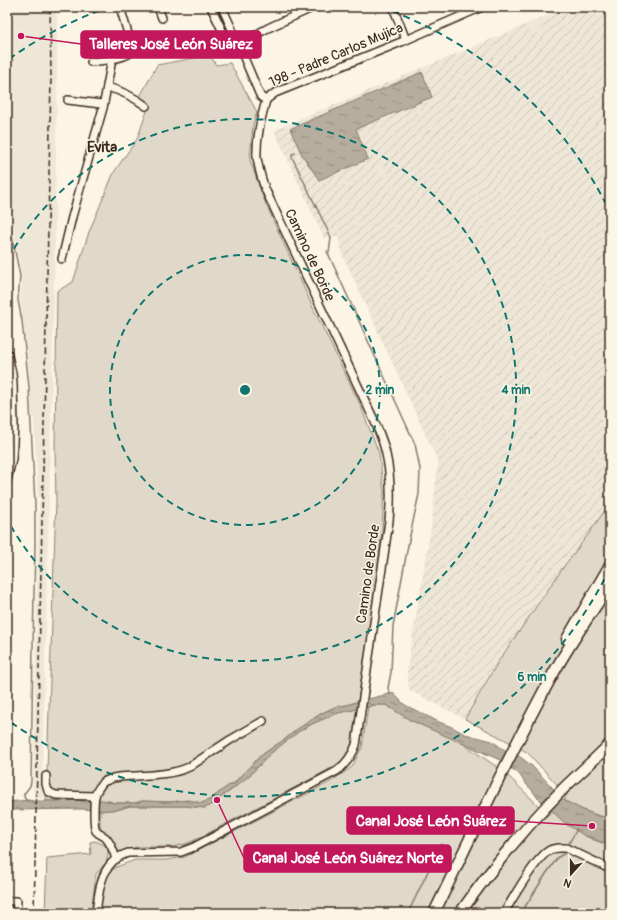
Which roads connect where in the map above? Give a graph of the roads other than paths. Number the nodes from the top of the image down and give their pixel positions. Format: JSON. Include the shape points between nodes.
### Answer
{"nodes":[{"id":1,"x":120,"y":7,"type":"edge"},
{"id":2,"x":158,"y":7,"type":"edge"},
{"id":3,"x":210,"y":7,"type":"edge"},
{"id":4,"x":222,"y":7,"type":"edge"},
{"id":5,"x":314,"y":7,"type":"edge"},
{"id":6,"x":393,"y":7,"type":"edge"},
{"id":7,"x":482,"y":7,"type":"edge"},
{"id":8,"x":162,"y":18,"type":"dead end"},
{"id":9,"x":406,"y":40,"type":"junction"},
{"id":10,"x":238,"y":44,"type":"junction"},
{"id":11,"x":112,"y":59,"type":"junction"},
{"id":12,"x":90,"y":62,"type":"dead end"},
{"id":13,"x":107,"y":87,"type":"junction"},
{"id":14,"x":68,"y":100,"type":"dead end"},
{"id":15,"x":266,"y":100,"type":"junction"},
{"id":16,"x":104,"y":102,"type":"junction"},
{"id":17,"x":146,"y":106,"type":"dead end"},
{"id":18,"x":62,"y":259,"type":"dead end"},
{"id":19,"x":7,"y":352,"type":"edge"},
{"id":20,"x":10,"y":401,"type":"edge"},
{"id":21,"x":7,"y":481,"type":"edge"},
{"id":22,"x":610,"y":565,"type":"edge"},
{"id":23,"x":610,"y":585,"type":"edge"},
{"id":24,"x":553,"y":674,"type":"junction"},
{"id":25,"x":263,"y":721,"type":"dead end"},
{"id":26,"x":610,"y":744,"type":"edge"},
{"id":27,"x":46,"y":776,"type":"dead end"},
{"id":28,"x":95,"y":797,"type":"junction"},
{"id":29,"x":116,"y":859,"type":"junction"},
{"id":30,"x":610,"y":869,"type":"edge"},
{"id":31,"x":7,"y":901,"type":"edge"},
{"id":32,"x":16,"y":913,"type":"edge"},
{"id":33,"x":96,"y":913,"type":"edge"},
{"id":34,"x":434,"y":913,"type":"edge"},
{"id":35,"x":460,"y":913,"type":"edge"},
{"id":36,"x":504,"y":913,"type":"edge"}],
"edges":[{"from":1,"to":11,"type":"street","via":[[132,51]]},
{"from":2,"to":8,"type":"street"},
{"from":3,"to":10,"type":"street","via":[[230,47]]},
{"from":4,"to":10,"type":"street"},
{"from":5,"to":10,"type":"street"},
{"from":6,"to":9,"type":"street"},
{"from":7,"to":9,"type":"street","name":"198 - Padre Carlos Mujica"},
{"from":9,"to":15,"type":"street","name":"198 - Padre Carlos Mujica","via":[[274,93]]},
{"from":10,"to":15,"type":"street","via":[[259,93]]},
{"from":11,"to":12,"type":"street"},
{"from":11,"to":13,"type":"street"},
{"from":13,"to":16,"type":"street"},
{"from":13,"to":17,"type":"street","via":[[131,96]]},
{"from":14,"to":16,"type":"street","via":[[101,104]]},
{"from":15,"to":29,"type":"street","name":"Camino de Borde","via":[[257,149],[261,177],[374,422],[383,443],[388,466],[391,497],[389,521],[358,737],[353,753],[337,771],[188,850],[170,853],[134,852]]},
{"from":16,"to":18,"type":"street"},
{"from":19,"to":20,"type":"street","via":[[12,373]]},
{"from":20,"to":21,"type":"street","via":[[14,426],[12,459]]},
{"from":22,"to":24,"type":"highway","via":[[567,638]]},
{"from":23,"to":24,"type":"highway"},
{"from":24,"to":34,"type":"highway","via":[[515,745]]},
{"from":25,"to":28,"type":"street","via":[[184,770],[113,778],[102,782]]},
{"from":26,"to":35,"type":"highway","via":[[543,810]]},
{"from":27,"to":28,"type":"street","via":[[48,791],[53,794]]},
{"from":28,"to":29,"type":"street","via":[[96,829],[106,838]]},
{"from":29,"to":33,"type":"street","via":[[107,868],[100,884]]},
{"from":30,"to":36,"type":"street","via":[[566,848],[552,849],[527,876]]},
{"from":31,"to":32,"type":"street","via":[[17,901]]}]}
